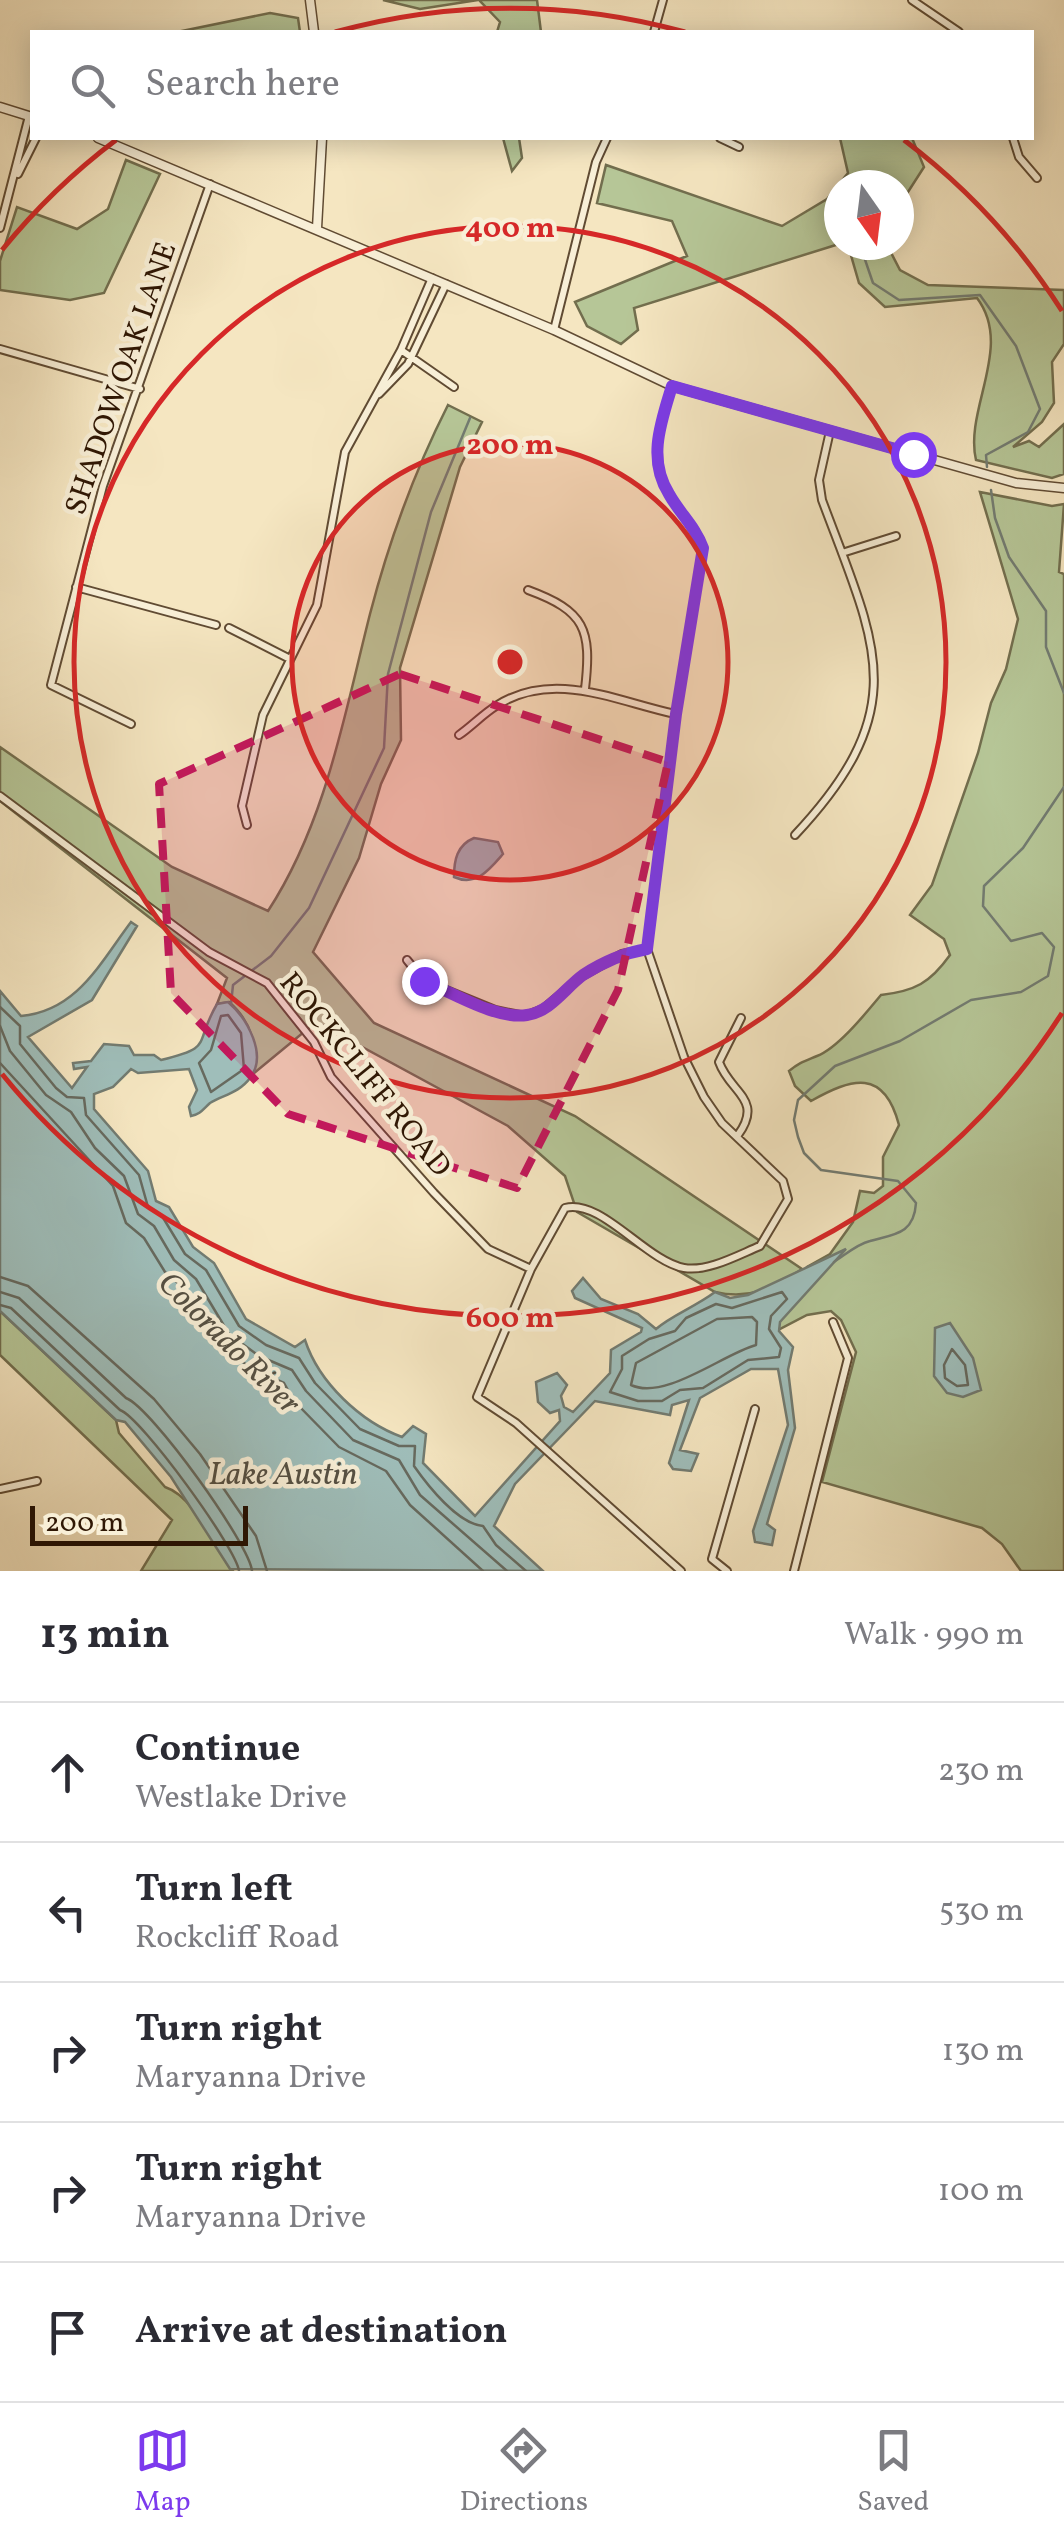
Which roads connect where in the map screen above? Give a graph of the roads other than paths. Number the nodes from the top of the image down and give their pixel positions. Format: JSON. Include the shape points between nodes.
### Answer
{"nodes":[{"id":1,"x":310,"y":0,"type":"edge"},
{"id":2,"x":663,"y":0,"type":"edge"},
{"id":3,"x":912,"y":0,"type":"edge"},
{"id":4,"x":314,"y":30,"type":"edge"},
{"id":5,"x":655,"y":30,"type":"edge"},
{"id":6,"x":956,"y":30,"type":"edge"},
{"id":7,"x":0,"y":107,"type":"edge"},
{"id":8,"x":30,"y":116,"type":"edge"},
{"id":9,"x":30,"y":120,"type":"edge"},
{"id":10,"x":35,"y":140,"type":"edge"},
{"id":11,"x":103,"y":140,"type":"edge"},
{"id":12,"x":322,"y":140,"type":"edge"},
{"id":13,"x":606,"y":140,"type":"edge"},
{"id":14,"x":724,"y":140,"type":"edge"},
{"id":15,"x":1014,"y":140,"type":"edge"},
{"id":16,"x":739,"y":147,"type":"dead end"},
{"id":17,"x":17,"y":175,"type":"junction"},
{"id":18,"x":1038,"y":178,"type":"dead end"},
{"id":19,"x":210,"y":184,"type":"junction"},
{"id":20,"x":0,"y":228,"type":"edge"},
{"id":21,"x":318,"y":228,"type":"junction"},
{"id":22,"x":432,"y":278,"type":"junction"},
{"id":23,"x":446,"y":284,"type":"junction"},
{"id":24,"x":554,"y":330,"type":"junction"},
{"id":25,"x":0,"y":349,"type":"edge"},
{"id":26,"x":402,"y":350,"type":"junction"},
{"id":27,"x":412,"y":358,"type":"junction"},
{"id":28,"x":672,"y":386,"type":"junction"},
{"id":29,"x":454,"y":387,"type":"dead end"},
{"id":30,"x":140,"y":389,"type":"junction"},
{"id":31,"x":378,"y":395,"type":"junction"},
{"id":32,"x":830,"y":431,"type":"junction"},
{"id":33,"x":1064,"y":488,"type":"edge"},
{"id":34,"x":896,"y":536,"type":"dead end"},
{"id":35,"x":842,"y":553,"type":"junction"},
{"id":36,"x":76,"y":587,"type":"junction"},
{"id":37,"x":528,"y":590,"type":"dead end"},
{"id":38,"x":216,"y":625,"type":"dead end"},
{"id":39,"x":229,"y":628,"type":"dead end"},
{"id":40,"x":290,"y":659,"type":"junction"},
{"id":41,"x":585,"y":689,"type":"junction"},
{"id":42,"x":676,"y":714,"type":"junction"},
{"id":43,"x":131,"y":724,"type":"dead end"},
{"id":44,"x":459,"y":735,"type":"dead end"},
{"id":45,"x":0,"y":796,"type":"edge"},
{"id":46,"x":248,"y":825,"type":"dead end"},
{"id":47,"x":795,"y":834,"type":"dead end"},
{"id":48,"x":647,"y":949,"type":"junction"},
{"id":49,"x":407,"y":960,"type":"dead end"},
{"id":50,"x":742,"y":1018,"type":"dead end"},
{"id":51,"x":738,"y":1135,"type":"junction"},
{"id":52,"x":531,"y":1269,"type":"junction"},
{"id":53,"x":833,"y":1322,"type":"dead end"},
{"id":54,"x":756,"y":1410,"type":"dead end"},
{"id":55,"x":38,"y":1481,"type":"dead end"},
{"id":56,"x":0,"y":1489,"type":"edge"},
{"id":57,"x":681,"y":1571,"type":"edge"},
{"id":58,"x":727,"y":1571,"type":"edge"},
{"id":59,"x":794,"y":1571,"type":"edge"}],
"edges":[{"from":1,"to":4,"type":"street"},
{"from":2,"to":5,"type":"street"},
{"from":3,"to":6,"type":"street"},
{"from":7,"to":8,"type":"street"},
{"from":9,"to":17,"type":"street"},
{"from":10,"to":17,"type":"street"},
{"from":11,"to":19,"type":"street"},
{"from":12,"to":21,"type":"street"},
{"from":13,"to":24,"type":"street"},
{"from":14,"to":16,"type":"street"},
{"from":15,"to":18,"type":"street"},
{"from":17,"to":20,"type":"street"},
{"from":19,"to":21,"type":"street"},
{"from":19,"to":30,"type":"street","name":"SHADOW OAK LANE"},
{"from":21,"to":22,"type":"street"},
{"from":22,"to":23,"type":"street"},
{"from":22,"to":26,"type":"street"},
{"from":23,"to":24,"type":"street"},
{"from":23,"to":27,"type":"street"},
{"from":24,"to":28,"type":"street"},
{"from":25,"to":30,"type":"street"},
{"from":26,"to":27,"type":"street"},
{"from":26,"to":31,"type":"street"},
{"from":27,"to":29,"type":"street"},
{"from":27,"to":31,"type":"street"},
{"from":28,"to":32,"type":"street"},
{"from":28,"to":42,"type":"street","via":[[656,462],[703,548]]},
{"from":30,"to":36,"type":"street","name":"SHADOW OAK LANE","via":[[103,486]]},
{"from":31,"to":40,"type":"street","via":[[345,452],[321,591]]},
{"from":32,"to":33,"type":"street","via":[[1016,483]]},
{"from":32,"to":35,"type":"street","via":[[820,480]]},
{"from":34,"to":35,"type":"street"},
{"from":35,"to":47,"type":"street","via":[[874,640],[875,699],[857,748]]},
{"from":36,"to":38,"type":"street"},
{"from":36,"to":43,"type":"street","name":"SHADOW OAK LANE","via":[[50,685]]},
{"from":37,"to":41,"type":"street","via":[[578,617],[587,636]]},
{"from":39,"to":40,"type":"street"},
{"from":40,"to":46,"type":"street","via":[[259,734],[242,806]]},
{"from":41,"to":42,"type":"street"},
{"from":41,"to":44,"type":"street","via":[[543,687],[519,694]]},
{"from":42,"to":48,"type":"street"},
{"from":45,"to":52,"type":"street","name":"ROCKCLIFF ROAD","via":[[193,941],[267,983],[314,1042],[331,1076],[434,1193],[488,1249]]},
{"from":48,"to":49,"type":"street","via":[[622,954],[525,1016],[424,981]]},
{"from":48,"to":51,"type":"street","via":[[684,1057],[704,1097]]},
{"from":50,"to":51,"type":"street","via":[[719,1062],[748,1107]]},
{"from":51,"to":52,"type":"street","via":[[783,1181],[788,1199],[760,1246],[686,1268],[574,1205],[557,1216]]},
{"from":52,"to":57,"type":"street","via":[[478,1402],[516,1423]]},
{"from":53,"to":59,"type":"street","via":[[848,1358]]},
{"from":54,"to":58,"type":"street","via":[[712,1559]]},
{"from":55,"to":56,"type":"street"}]}
